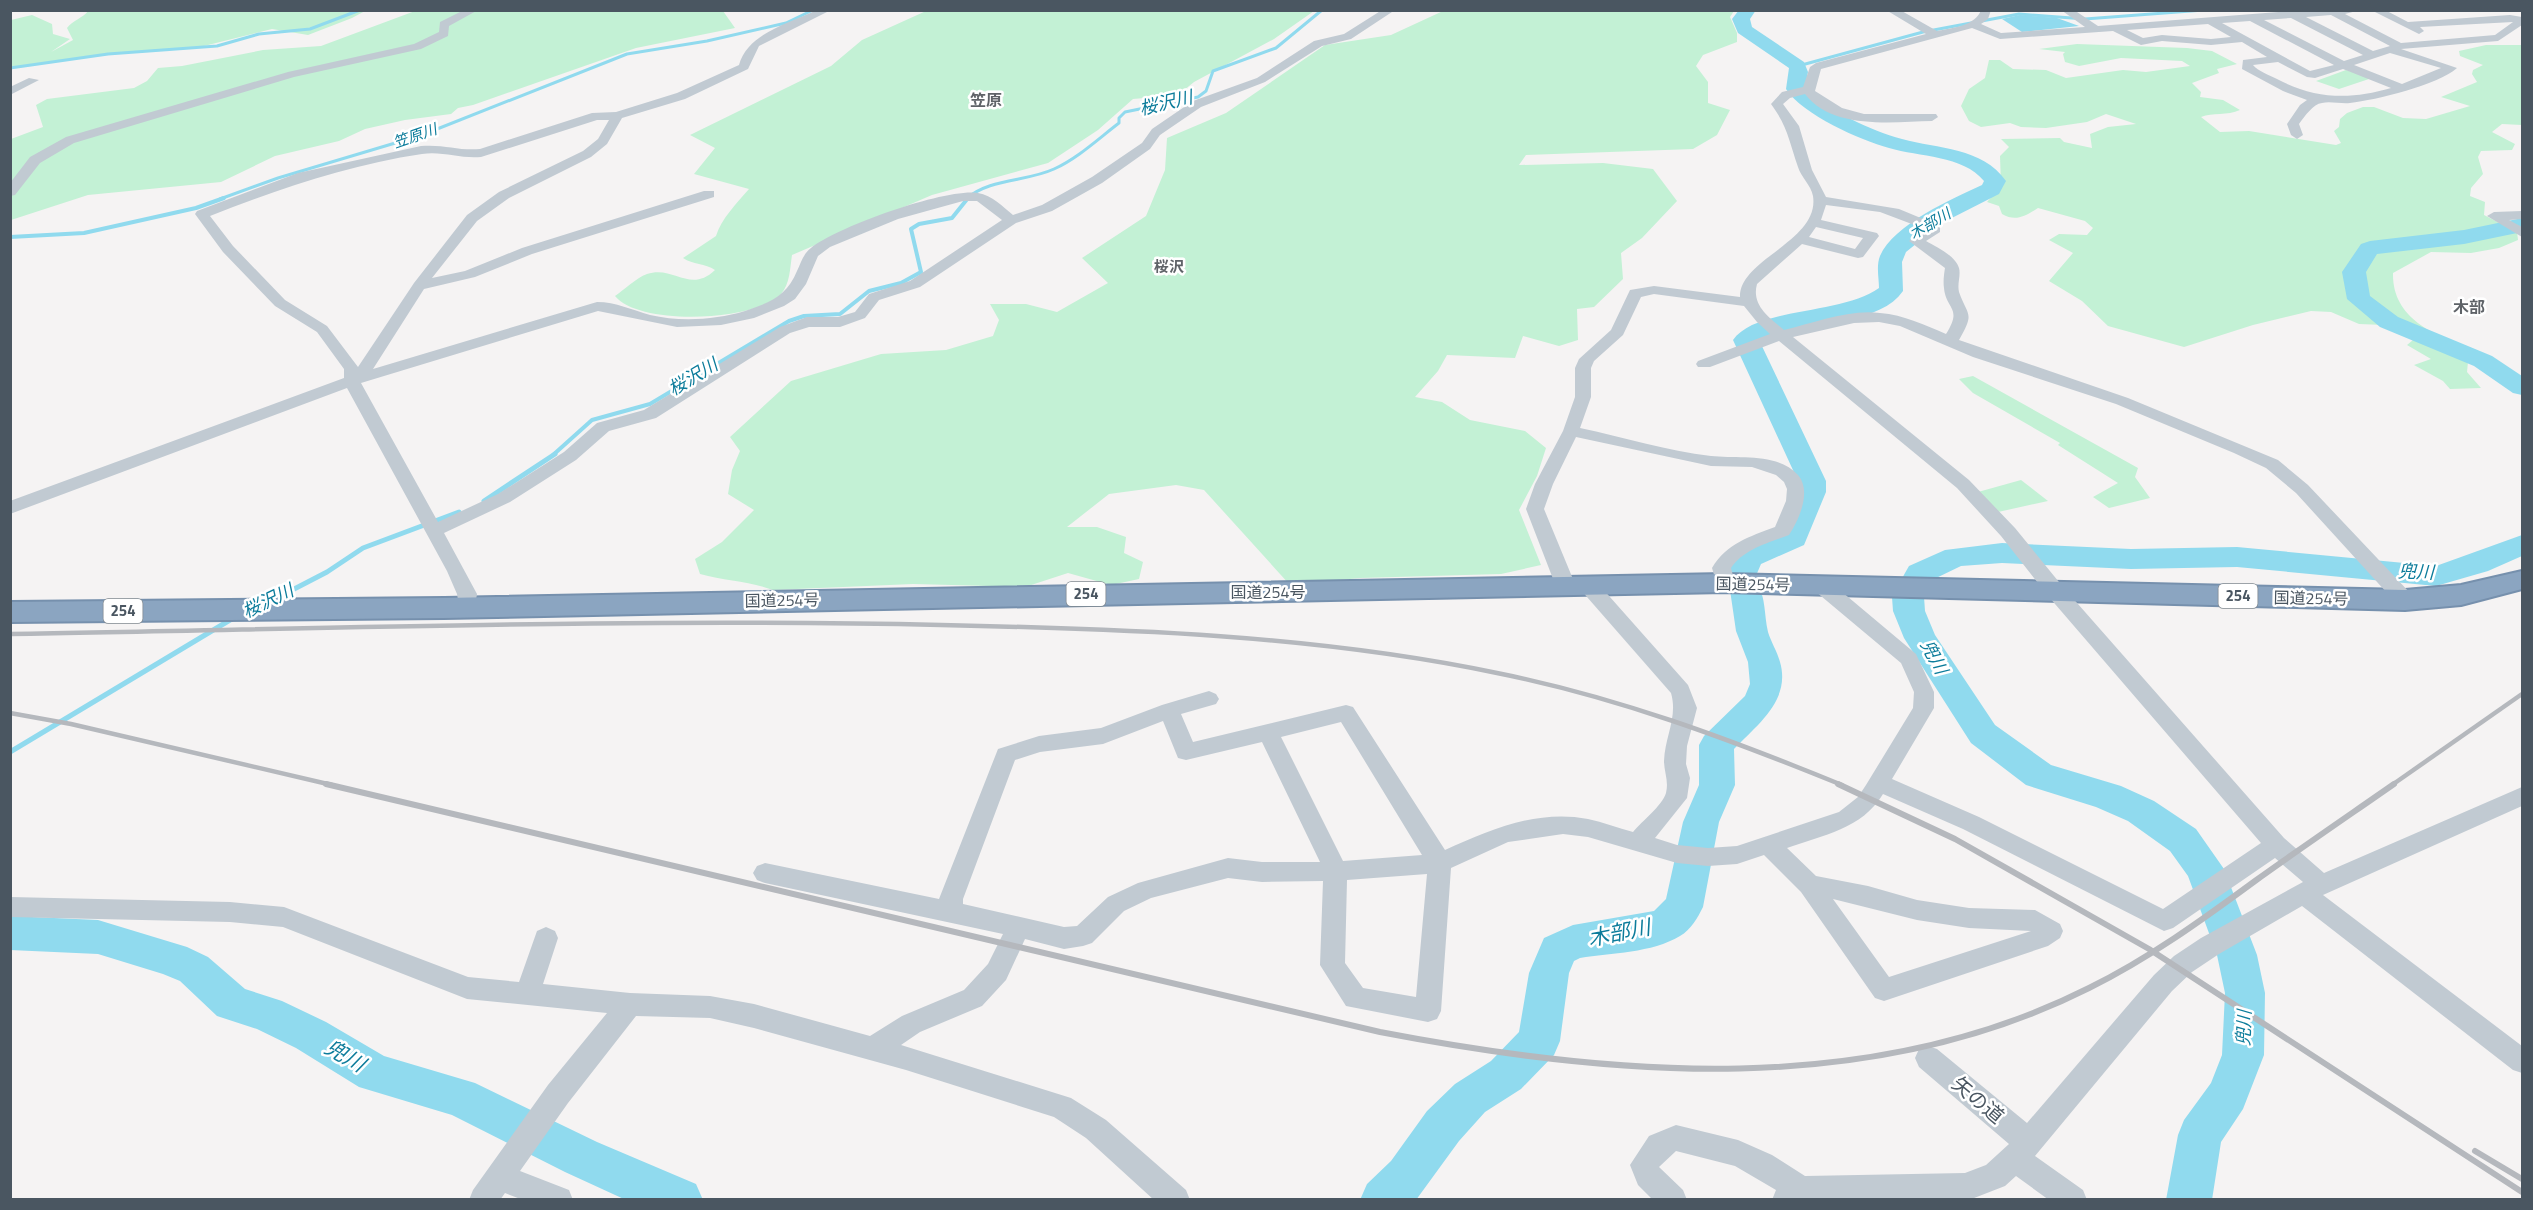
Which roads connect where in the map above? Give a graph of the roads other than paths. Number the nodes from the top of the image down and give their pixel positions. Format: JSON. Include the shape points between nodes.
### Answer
{"nodes":[{"id":1,"x":473,"y":10,"type":"edge"},
{"id":2,"x":826,"y":10,"type":"edge"},
{"id":3,"x":1390,"y":10,"type":"edge"},
{"id":4,"x":1891,"y":10,"type":"edge"},
{"id":5,"x":1986,"y":10,"type":"edge"},
{"id":6,"x":2191,"y":10,"type":"edge"},
{"id":7,"x":2355,"y":10,"type":"edge"},
{"id":8,"x":2376,"y":10,"type":"edge"},
{"id":9,"x":2068,"y":11,"type":"edge"},
{"id":10,"x":2334,"y":12,"type":"junction"},
{"id":11,"x":2294,"y":15,"type":"junction"},
{"id":12,"x":2252,"y":18,"type":"junction"},
{"id":13,"x":2211,"y":22,"type":"junction"},
{"id":14,"x":1973,"y":25,"type":"junction"},
{"id":15,"x":2407,"y":25,"type":"junction"},
{"id":16,"x":2116,"y":28,"type":"junction"},
{"id":17,"x":2096,"y":29,"type":"junction"},
{"id":18,"x":1936,"y":35,"type":"junction"},
{"id":19,"x":2242,"y":39,"type":"junction"},
{"id":20,"x":2440,"y":42,"type":"junction"},
{"id":21,"x":2394,"y":47,"type":"junction"},
{"id":22,"x":2372,"y":55,"type":"junction"},
{"id":23,"x":2280,"y":59,"type":"junction"},
{"id":24,"x":2343,"y":65,"type":"junction"},
{"id":25,"x":33,"y":80,"type":"dead end"},
{"id":26,"x":2400,"y":87,"type":"junction"},
{"id":27,"x":1808,"y":89,"type":"junction"},
{"id":28,"x":10,"y":92,"type":"edge"},
{"id":29,"x":2312,"y":98,"type":"junction"},
{"id":30,"x":617,"y":116,"type":"junction"},
{"id":31,"x":1932,"y":117,"type":"dead end"},
{"id":32,"x":2297,"y":135,"type":"dead end"},
{"id":33,"x":10,"y":192,"type":"edge"},
{"id":34,"x":709,"y":194,"type":"dead end"},
{"id":35,"x":1821,"y":200,"type":"junction"},
{"id":36,"x":2523,"y":215,"type":"edge"},
{"id":37,"x":1011,"y":220,"type":"junction"},
{"id":38,"x":1812,"y":222,"type":"junction"},
{"id":39,"x":2523,"y":233,"type":"edge"},
{"id":40,"x":1799,"y":240,"type":"junction"},
{"id":41,"x":419,"y":286,"type":"junction"},
{"id":42,"x":1748,"y":302,"type":"junction"},
{"id":43,"x":1781,"y":335,"type":"junction"},
{"id":44,"x":1950,"y":341,"type":"junction"},
{"id":45,"x":1704,"y":364,"type":"dead end"},
{"id":46,"x":356,"y":380,"type":"junction"},
{"id":47,"x":1571,"y":431,"type":"junction"},
{"id":48,"x":10,"y":508,"type":"edge"},
{"id":49,"x":431,"y":526,"type":"junction"},
{"id":50,"x":2523,"y":580,"type":"edge"},
{"id":51,"x":1725,"y":583,"type":"junction"},
{"id":52,"x":1576,"y":584,"type":"junction"},
{"id":53,"x":1822,"y":586,"type":"junction"},
{"id":54,"x":2056,"y":592,"type":"junction"},
{"id":55,"x":2405,"y":600,"type":"junction"},
{"id":56,"x":467,"y":607,"type":"junction"},
{"id":57,"x":10,"y":612,"type":"edge"},
{"id":58,"x":1209,"y":699,"type":"dead end"},
{"id":59,"x":1169,"y":710,"type":"junction"},
{"id":60,"x":1268,"y":732,"type":"junction"},
{"id":61,"x":1879,"y":783,"type":"junction"},
{"id":62,"x":2523,"y":796,"type":"edge"},
{"id":63,"x":1636,"y":844,"type":"junction"},
{"id":64,"x":1769,"y":845,"type":"junction"},
{"id":65,"x":2276,"y":845,"type":"junction"},
{"id":66,"x":1440,"y":863,"type":"junction"},
{"id":67,"x":1335,"y":871,"type":"junction"},
{"id":68,"x":765,"y":873,"type":"dead end"},
{"id":69,"x":1809,"y":885,"type":"junction"},
{"id":70,"x":2312,"y":889,"type":"junction"},
{"id":71,"x":10,"y":907,"type":"edge"},
{"id":72,"x":952,"y":912,"type":"junction"},
{"id":73,"x":1019,"y":927,"type":"junction"},
{"id":74,"x":546,"y":938,"type":"dead end"},
{"id":75,"x":527,"y":994,"type":"junction"},
{"id":76,"x":630,"y":1004,"type":"junction"},
{"id":77,"x":870,"y":1050,"type":"junction"},
{"id":78,"x":1928,"y":1058,"type":"dead end"},
{"id":79,"x":2523,"y":1061,"type":"edge"},
{"id":80,"x":2021,"y":1150,"type":"junction"},
{"id":81,"x":507,"y":1169,"type":"junction"},
{"id":82,"x":1793,"y":1195,"type":"edge"},
{"id":83,"x":483,"y":1200,"type":"edge"},
{"id":84,"x":559,"y":1200,"type":"edge"},
{"id":85,"x":1176,"y":1200,"type":"edge"},
{"id":86,"x":1673,"y":1200,"type":"edge"},
{"id":87,"x":2073,"y":1200,"type":"edge"}],
"edges":[{"from":1,"to":33,"type":"street","via":[[444,24],[444,34],[417,47],[292,74],[70,140],[35,160]]},
{"from":2,"to":30,"type":"street","via":[[754,44],[744,67],[710,85]]},
{"from":3,"to":37,"type":"street","via":[[1347,37],[1318,43],[1261,80],[1197,104],[1096,180],[1047,208]]},
{"from":4,"to":18,"type":"street"},
{"from":5,"to":14,"type":"street","via":[[1984,17]]},
{"from":6,"to":13,"type":"street"},
{"from":7,"to":10,"type":"street"},
{"from":8,"to":15,"type":"street"},
{"from":9,"to":17,"type":"street"},
{"from":10,"to":11,"type":"street"},
{"from":10,"to":21,"type":"street"},
{"from":11,"to":12,"type":"street"},
{"from":11,"to":22,"type":"street"},
{"from":12,"to":13,"type":"street"},
{"from":12,"to":24,"type":"street"},
{"from":13,"to":16,"type":"street"},
{"from":13,"to":19,"type":"street"},
{"from":14,"to":17,"type":"street","via":[[2000,36]]},
{"from":14,"to":18,"type":"street"},
{"from":15,"to":20,"type":"street"},
{"from":15,"to":20,"type":"street","via":[[2523,20],[2498,38]]},
{"from":16,"to":17,"type":"street"},
{"from":16,"to":19,"type":"street","via":[[2140,42],[2162,38],[2211,42]]},
{"from":18,"to":27,"type":"street","via":[[1820,65]]},
{"from":19,"to":23,"type":"street"},
{"from":20,"to":21,"type":"street"},
{"from":21,"to":22,"type":"street"},
{"from":21,"to":26,"type":"street","via":[[2451,68],[2412,86]]},
{"from":22,"to":24,"type":"street"},
{"from":23,"to":24,"type":"street","via":[[2315,75]]},
{"from":23,"to":29,"type":"street","via":[[2247,62],[2248,69]]},
{"from":24,"to":26,"type":"street"},
{"from":25,"to":28,"type":"street"},
{"from":26,"to":29,"type":"street","via":[[2355,100]]},
{"from":27,"to":31,"type":"street","via":[[1825,104],[1857,119]]},
{"from":27,"to":35,"type":"street","via":[[1786,95],[1777,104],[1795,129],[1804,168]]},
{"from":29,"to":32,"type":"street","via":[[2314,103],[2304,108],[2293,124]]},
{"from":30,"to":41,"type":"street","via":[[603,141],[587,154],[504,195],[472,218]]},
{"from":30,"to":46,"type":"street","via":[[596,116],[481,153],[432,147],[303,176],[202,214],[228,249],[280,303],[322,329]]},
{"from":34,"to":41,"type":"street","via":[[527,250],[470,274]]},
{"from":35,"to":38,"type":"street"},
{"from":35,"to":44,"type":"street","via":[[1892,210],[1935,229],[1916,242],[1948,261],[1952,268],[1951,290],[1962,309],[1959,326]]},
{"from":36,"to":39,"type":"street","via":[[2494,216]]},
{"from":37,"to":46,"type":"street","via":[[975,197],[958,197],[863,227],[829,243],[810,257],[797,291],[786,300],[736,318],[666,322],[613,307],[597,307]]},
{"from":37,"to":49,"type":"street","via":[[925,279],[873,297],[860,315],[840,322],[807,322],[785,330],[650,414],[603,427],[570,456],[504,498]]},
{"from":38,"to":40,"type":"street"},
{"from":38,"to":40,"type":"street","via":[[1872,236],[1858,254]]},
{"from":40,"to":42,"type":"street","via":[[1750,283]]},
{"from":41,"to":46,"type":"street"},
{"from":42,"to":43,"type":"street"},
{"from":42,"to":47,"type":"street","via":[[1654,290],[1635,293],[1618,332],[1587,358],[1583,397]]},
{"from":43,"to":44,"type":"street","via":[[1879,316]]},
{"from":43,"to":45,"type":"street"},
{"from":43,"to":54,"type":"street","via":[[1963,484]]},
{"from":44,"to":55,"type":"street","via":[[2122,401],[2272,464],[2302,489]]},
{"from":46,"to":48,"type":"street"},
{"from":46,"to":49,"type":"street"},
{"from":47,"to":51,"type":"street","via":[[1712,462],[1753,462],[1782,471],[1792,479],[1795,501],[1783,531],[1728,556],[1721,568]]},
{"from":47,"to":52,"type":"street","via":[[1535,509]]},
{"from":49,"to":56,"type":"street","via":[[467,594]]},
{"from":50,"to":55,"type":"highway","name":"国道254号","number":"254","via":[[2461,595]]},
{"from":51,"to":52,"type":"highway","name":"国道254号","number":"254"},
{"from":51,"to":53,"type":"highway","name":"国道254号","number":"254"},
{"from":52,"to":56,"type":"highway","name":"国道254号","number":"254"},
{"from":52,"to":63,"type":"street","via":[[1681,690],[1686,708],[1676,746],[1679,790]]},
{"from":53,"to":54,"type":"highway","name":"国道254号","number":"254"},
{"from":53,"to":61,"type":"street","via":[[1909,660],[1924,692],[1923,708]]},
{"from":54,"to":55,"type":"highway","name":"国道254号","number":"254"},
{"from":54,"to":65,"type":"street"},
{"from":56,"to":57,"type":"highway","name":"国道254号","number":"254"},
{"from":58,"to":59,"type":"street"},
{"from":59,"to":60,"type":"street","via":[[1186,752]]},
{"from":59,"to":72,"type":"street","via":[[1102,736],[1039,744],[1006,755],[951,899]]},
{"from":60,"to":66,"type":"street","via":[[1346,713]]},
{"from":60,"to":67,"type":"street"},
{"from":61,"to":64,"type":"street","via":[[1866,803],[1847,818]]},
{"from":61,"to":65,"type":"street","via":[[1981,828],[2164,921]]},
{"from":62,"to":70,"type":"street"},
{"from":63,"to":64,"type":"street","via":[[1708,857],[1737,855]]},
{"from":63,"to":66,"type":"street","via":[[1588,828],[1546,826],[1504,834]]},
{"from":64,"to":69,"type":"street"},
{"from":65,"to":70,"type":"street"},
{"from":66,"to":67,"type":"street"},
{"from":66,"to":67,"type":"street","via":[[1428,1011],[1355,998],[1332,965]]},
{"from":67,"to":73,"type":"street","via":[[1262,872],[1228,868],[1146,890],[1116,904],[1083,936],[1064,938]]},
{"from":68,"to":72,"type":"street"},
{"from":69,"to":69,"type":"street","via":[[1884,990],[2039,939],[2051,931],[2035,920],[1927,912]]},
{"from":70,"to":79,"type":"street"},
{"from":70,"to":80,"type":"street","via":[[2183,963]]},
{"from":71,"to":75,"type":"street","via":[[230,912],[284,917],[467,988]]},
{"from":72,"to":73,"type":"street"},
{"from":73,"to":77,"type":"street","via":[[997,972],[973,998],[911,1024]]},
{"from":74,"to":75,"type":"street"},
{"from":75,"to":76,"type":"street"},
{"from":76,"to":77,"type":"street","via":[[710,1007]]},
{"from":76,"to":81,"type":"street","via":[[558,1094]]},
{"from":77,"to":85,"type":"street","via":[[1061,1107],[1096,1129]]},
{"from":78,"to":80,"type":"street","name":"矢の道"},
{"from":80,"to":82,"type":"street","via":[[1995,1176],[1965,1186]]},
{"from":80,"to":87,"type":"street","name":"矢の道"},
{"from":81,"to":83,"type":"street"},
{"from":81,"to":84,"type":"street"},
{"from":82,"to":86,"type":"street","via":[[1768,1167],[1723,1146],[1678,1137],[1666,1140],[1644,1165],[1648,1175]]}]}
